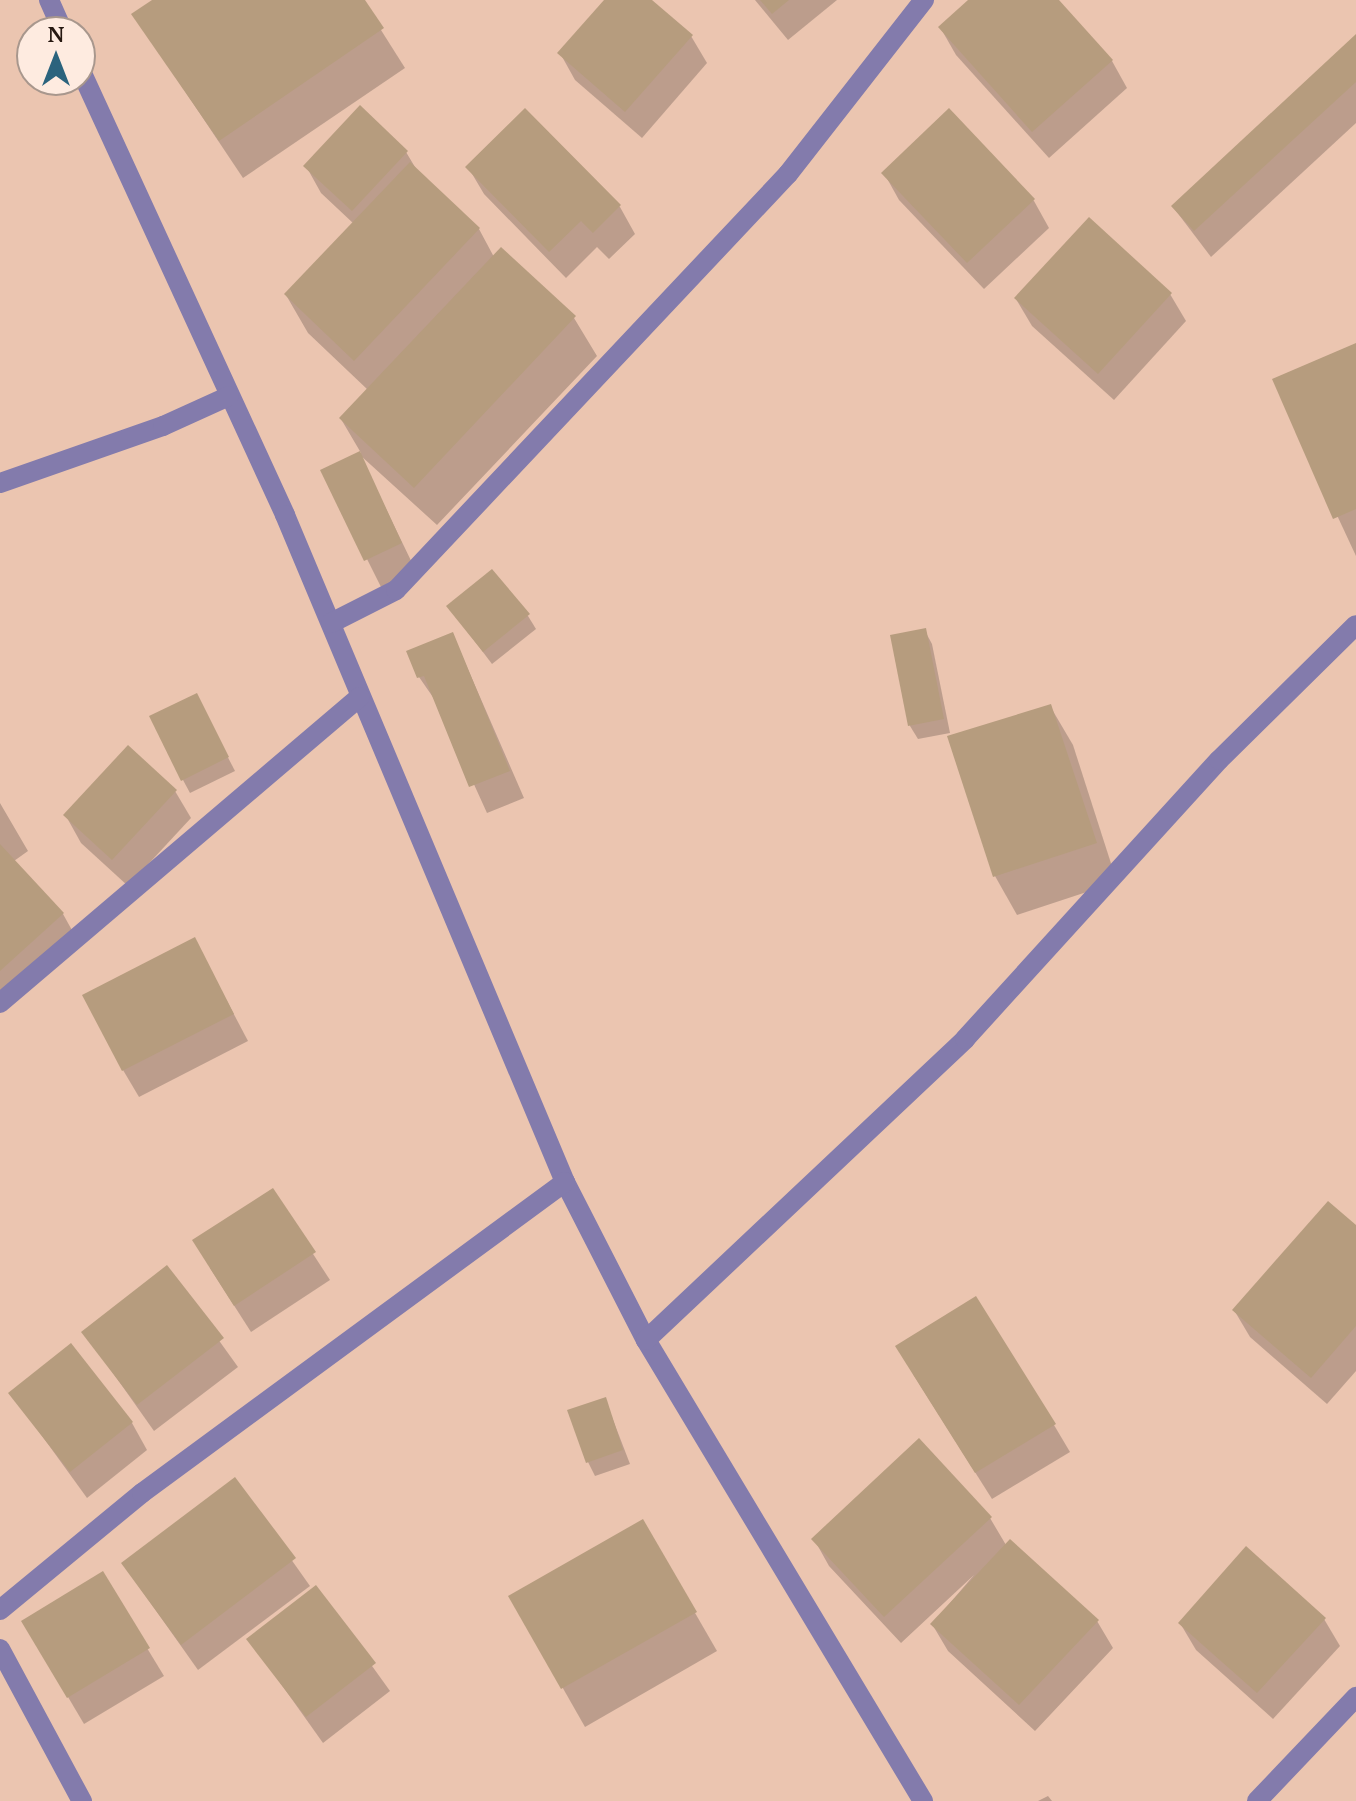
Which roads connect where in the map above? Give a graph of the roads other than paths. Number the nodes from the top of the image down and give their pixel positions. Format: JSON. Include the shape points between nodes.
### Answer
{"nodes":[{"id":1,"x":924,"y":0,"type":"edge"},
{"id":2,"x":92,"y":96,"type":"edge"},
{"id":3,"x":229,"y":396,"type":"junction"},
{"id":4,"x":0,"y":483,"type":"edge"},
{"id":5,"x":331,"y":623,"type":"junction"},
{"id":6,"x":1356,"y":625,"type":"edge"},
{"id":7,"x":359,"y":697,"type":"junction"},
{"id":8,"x":0,"y":1003,"type":"edge"},
{"id":9,"x":565,"y":1182,"type":"junction"},
{"id":10,"x":646,"y":1340,"type":"junction"},
{"id":11,"x":0,"y":1610,"type":"edge"},
{"id":12,"x":0,"y":1649,"type":"edge"},
{"id":13,"x":1356,"y":1697,"type":"edge"},
{"id":14,"x":82,"y":1801,"type":"edge"},
{"id":15,"x":923,"y":1801,"type":"edge"},
{"id":16,"x":1257,"y":1801,"type":"edge"}],
"edges":[{"from":1,"to":5,"type":"street","via":[[788,174],[396,590]]},
{"from":2,"to":3,"type":"street"},
{"from":3,"to":4,"type":"street","via":[[163,426]]},
{"from":3,"to":5,"type":"street"},
{"from":5,"to":7,"type":"street"},
{"from":6,"to":10,"type":"street","via":[[1219,760],[965,1039]]},
{"from":7,"to":8,"type":"street"},
{"from":7,"to":9,"type":"street"},
{"from":9,"to":10,"type":"street"},
{"from":9,"to":11,"type":"street","via":[[142,1493]]},
{"from":10,"to":15,"type":"street"},
{"from":12,"to":14,"type":"street"},
{"from":13,"to":16,"type":"street"}]}
